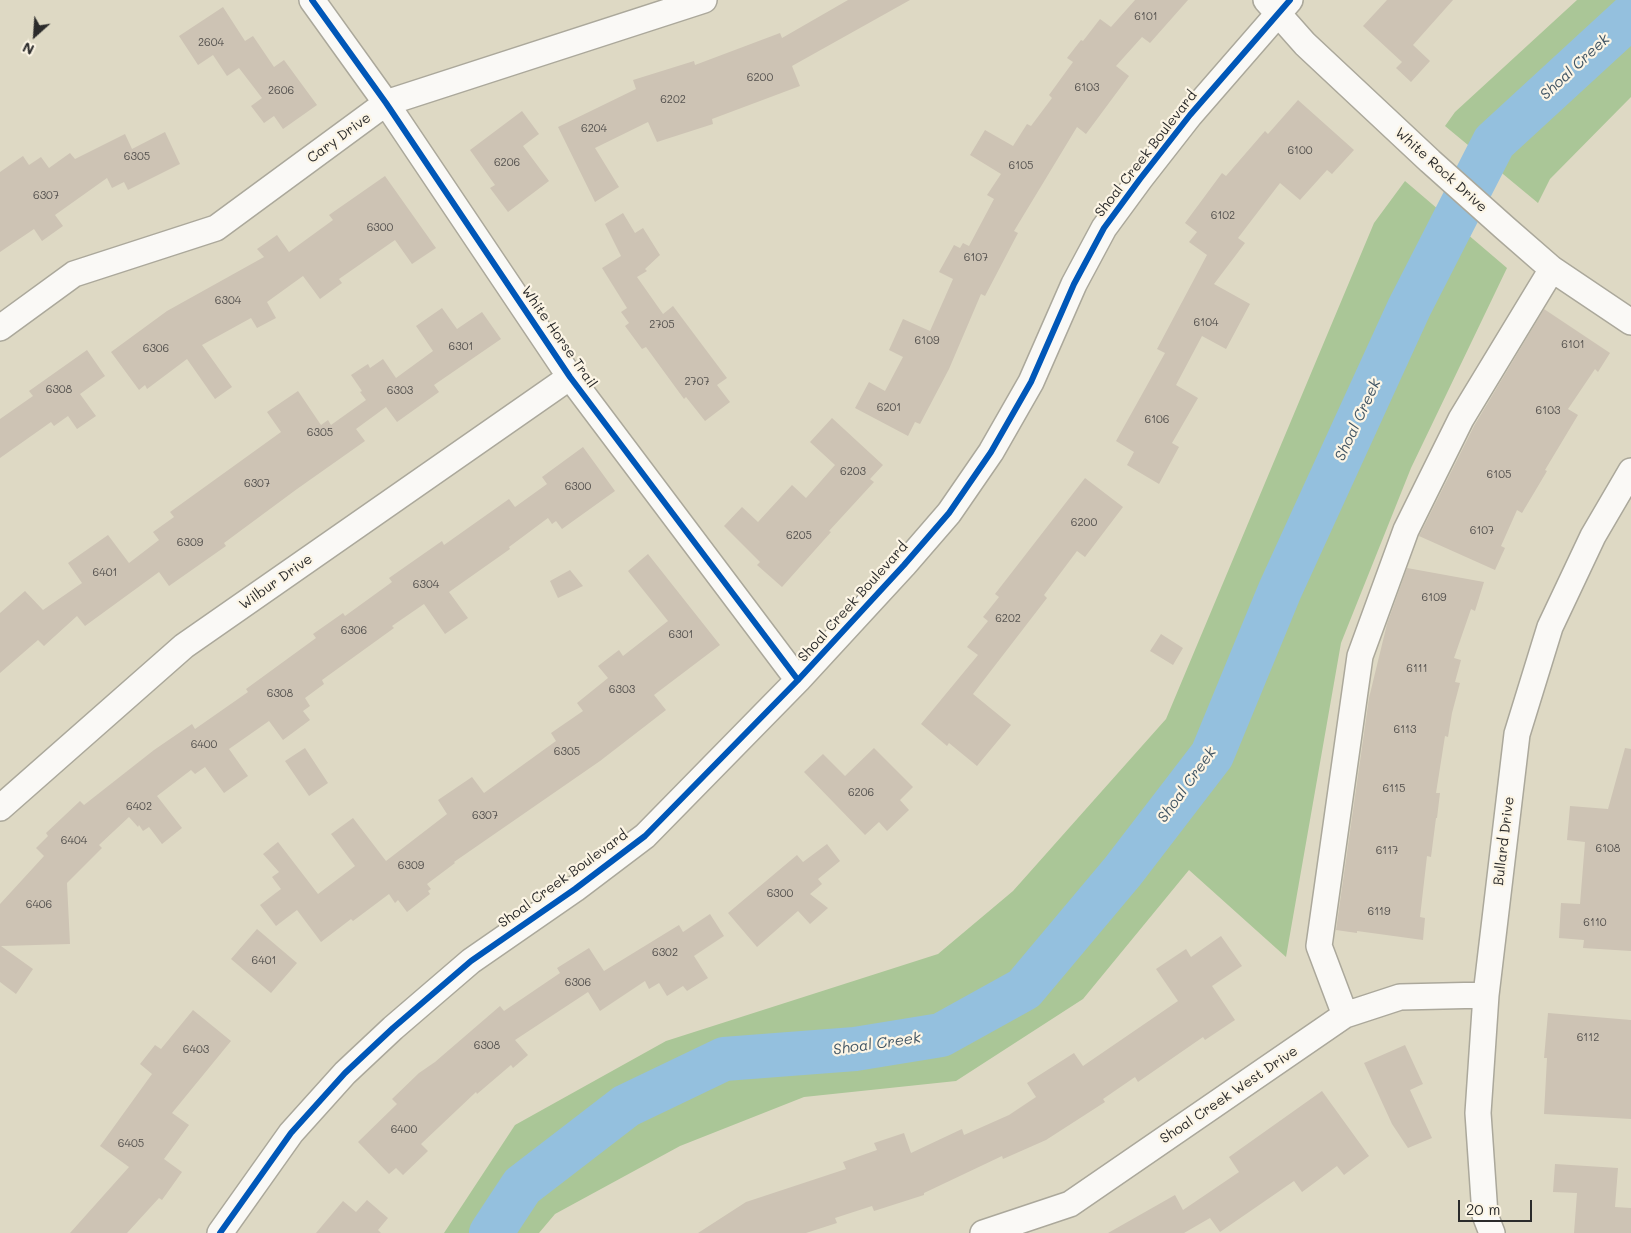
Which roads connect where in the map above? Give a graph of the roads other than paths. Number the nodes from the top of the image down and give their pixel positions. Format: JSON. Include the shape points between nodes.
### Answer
{"nodes":[{"id":1,"x":312,"y":0,"type":"edge"},
{"id":2,"x":704,"y":0,"type":"edge"},
{"id":3,"x":1278,"y":4,"type":"edge"},
{"id":4,"x":386,"y":103,"type":"junction"},
{"id":5,"x":1552,"y":269,"type":"junction"},
{"id":6,"x":1631,"y":322,"type":"edge"},
{"id":7,"x":0,"y":328,"type":"edge"},
{"id":8,"x":570,"y":377,"type":"junction"},
{"id":9,"x":1631,"y":471,"type":"edge"},
{"id":10,"x":798,"y":680,"type":"junction"},
{"id":11,"x":0,"y":808,"type":"edge"},
{"id":12,"x":1486,"y":995,"type":"junction"},
{"id":13,"x":1345,"y":1015,"type":"junction"},
{"id":14,"x":224,"y":1232,"type":"edge"},
{"id":15,"x":983,"y":1233,"type":"edge"},
{"id":16,"x":1492,"y":1233,"type":"edge"}],
"edges":[{"from":1,"to":4,"type":"street","name":"White Horse Trail"},
{"from":2,"to":4,"type":"street","name":"Cary Drive"},
{"from":3,"to":5,"type":"street","name":"White Rock Drive","via":[[1305,44]]},
{"from":3,"to":10,"type":"street","name":"Shoal Creek Boulevard","via":[[1104,228],[1074,284],[1031,382],[991,452],[948,513]]},
{"from":4,"to":7,"type":"street","name":"Cary Drive","via":[[216,228],[74,274]]},
{"from":4,"to":8,"type":"street","name":"White Horse Trail"},
{"from":5,"to":6,"type":"street","name":"White Rock Drive"},
{"from":5,"to":13,"type":"street","via":[[1461,419],[1406,530],[1360,656],[1319,946]]},
{"from":8,"to":10,"type":"street","name":"White Horse Trail"},
{"from":8,"to":11,"type":"street","name":"Wilbur Drive","via":[[184,646]]},
{"from":9,"to":12,"type":"street","name":"Bullard Drive","via":[[1593,536],[1550,627],[1517,734]]},
{"from":10,"to":14,"type":"street","name":"Shoal Creek Boulevard","via":[[644,836],[575,889],[471,960],[346,1073],[290,1133]]},
{"from":12,"to":13,"type":"street","name":"Shoal Creek West Drive","via":[[1400,997]]},
{"from":12,"to":16,"type":"street","name":"Bullard Drive","via":[[1478,1113],[1485,1214]]},
{"from":13,"to":15,"type":"street","name":"Shoal Creek West Drive","via":[[1070,1204]]}]}
